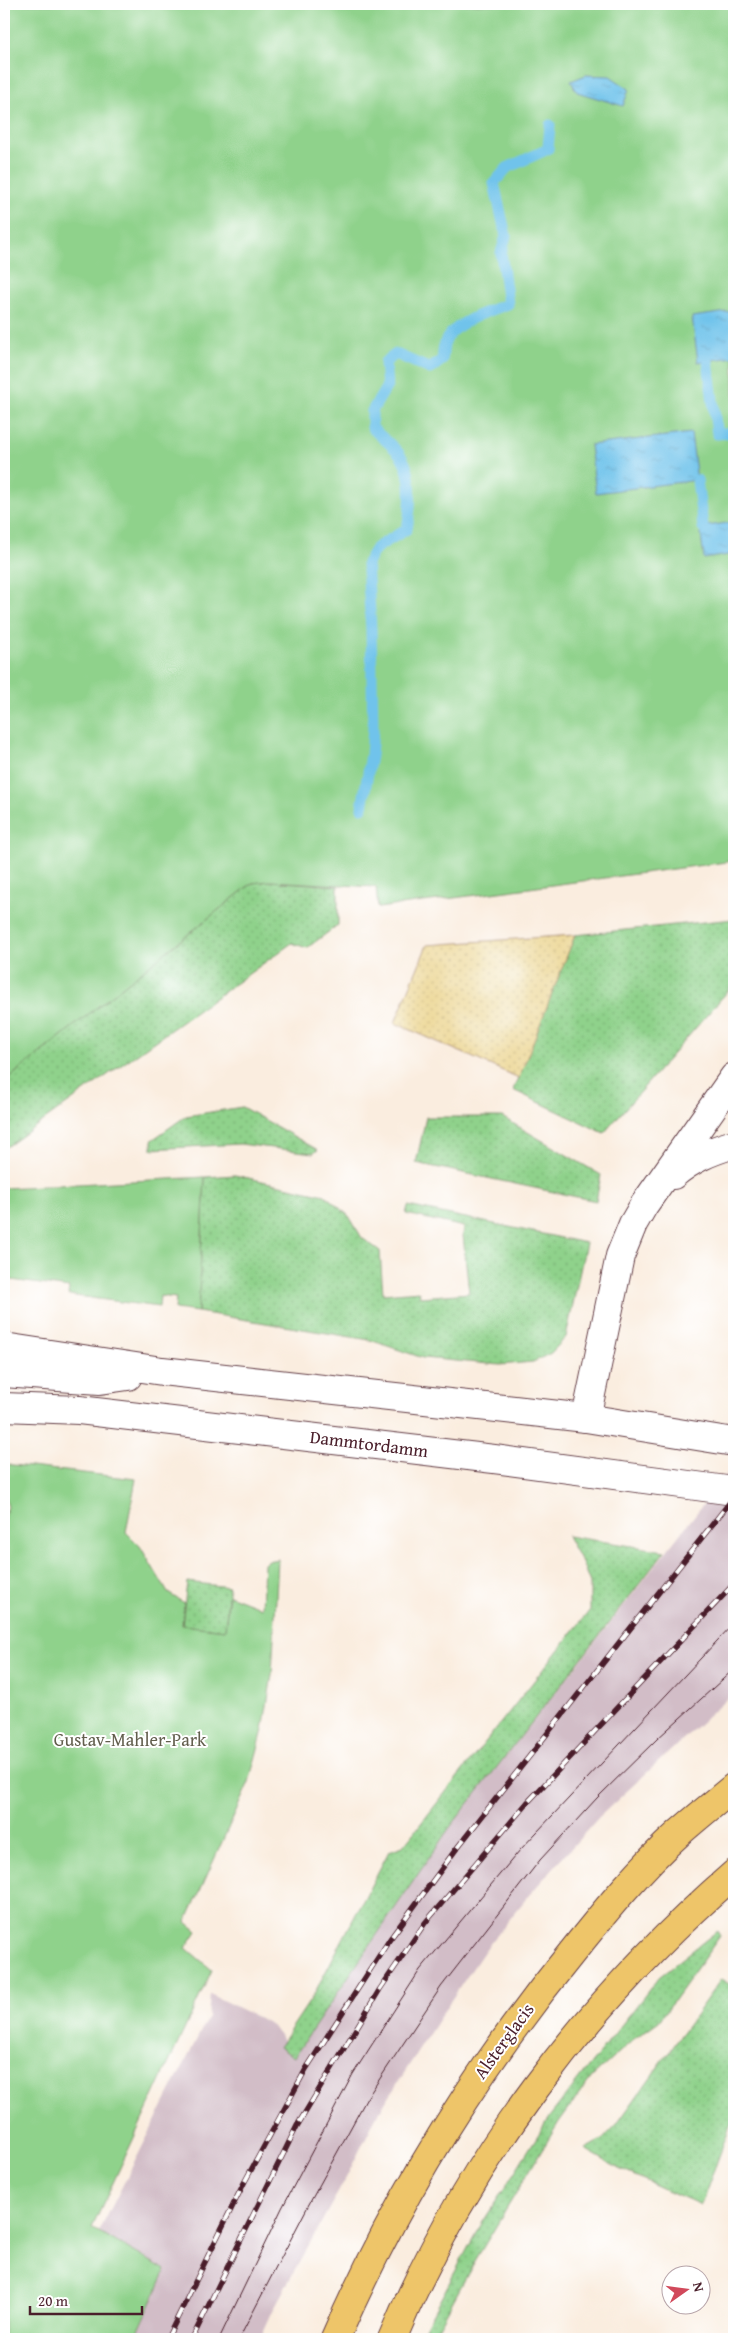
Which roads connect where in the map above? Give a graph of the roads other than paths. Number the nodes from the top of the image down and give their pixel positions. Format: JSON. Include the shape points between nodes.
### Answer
{"nodes":[{"id":1,"x":734,"y":1076,"type":"edge"},
{"id":2,"x":734,"y":1144,"type":"edge"},
{"id":3,"x":659,"y":1187,"type":"junction"},
{"id":4,"x":4,"y":1346,"type":"edge"},
{"id":5,"x":162,"y":1371,"type":"junction"},
{"id":6,"x":4,"y":1374,"type":"edge"},
{"id":7,"x":4,"y":1407,"type":"edge"},
{"id":8,"x":586,"y":1418,"type":"junction"},
{"id":9,"x":734,"y":1442,"type":"edge"},
{"id":10,"x":734,"y":1491,"type":"edge"},
{"id":11,"x":734,"y":1787,"type":"edge"},
{"id":12,"x":734,"y":1874,"type":"edge"},
{"id":13,"x":335,"y":2339,"type":"edge"},
{"id":14,"x":392,"y":2339,"type":"edge"}],
"edges":[{"from":1,"to":3,"type":"street"},
{"from":2,"to":3,"type":"street","via":[[684,1165]]},
{"from":3,"to":8,"type":"street","via":[[632,1224],[620,1256]]},
{"from":4,"to":5,"type":"street"},
{"from":5,"to":6,"type":"street","via":[[100,1380]]},
{"from":5,"to":8,"type":"street"},
{"from":7,"to":10,"type":"street","name":"Dammtordamm","via":[[79,1410]]},
{"from":8,"to":9,"type":"street"},
{"from":11,"to":13,"type":"main road","name":"Alsterglacis","via":[[678,1834],[612,1901],[472,2084],[404,2196]]},
{"from":12,"to":14,"type":"main road","via":[[658,1943],[530,2094],[492,2149],[451,2220],[406,2304]]}]}
